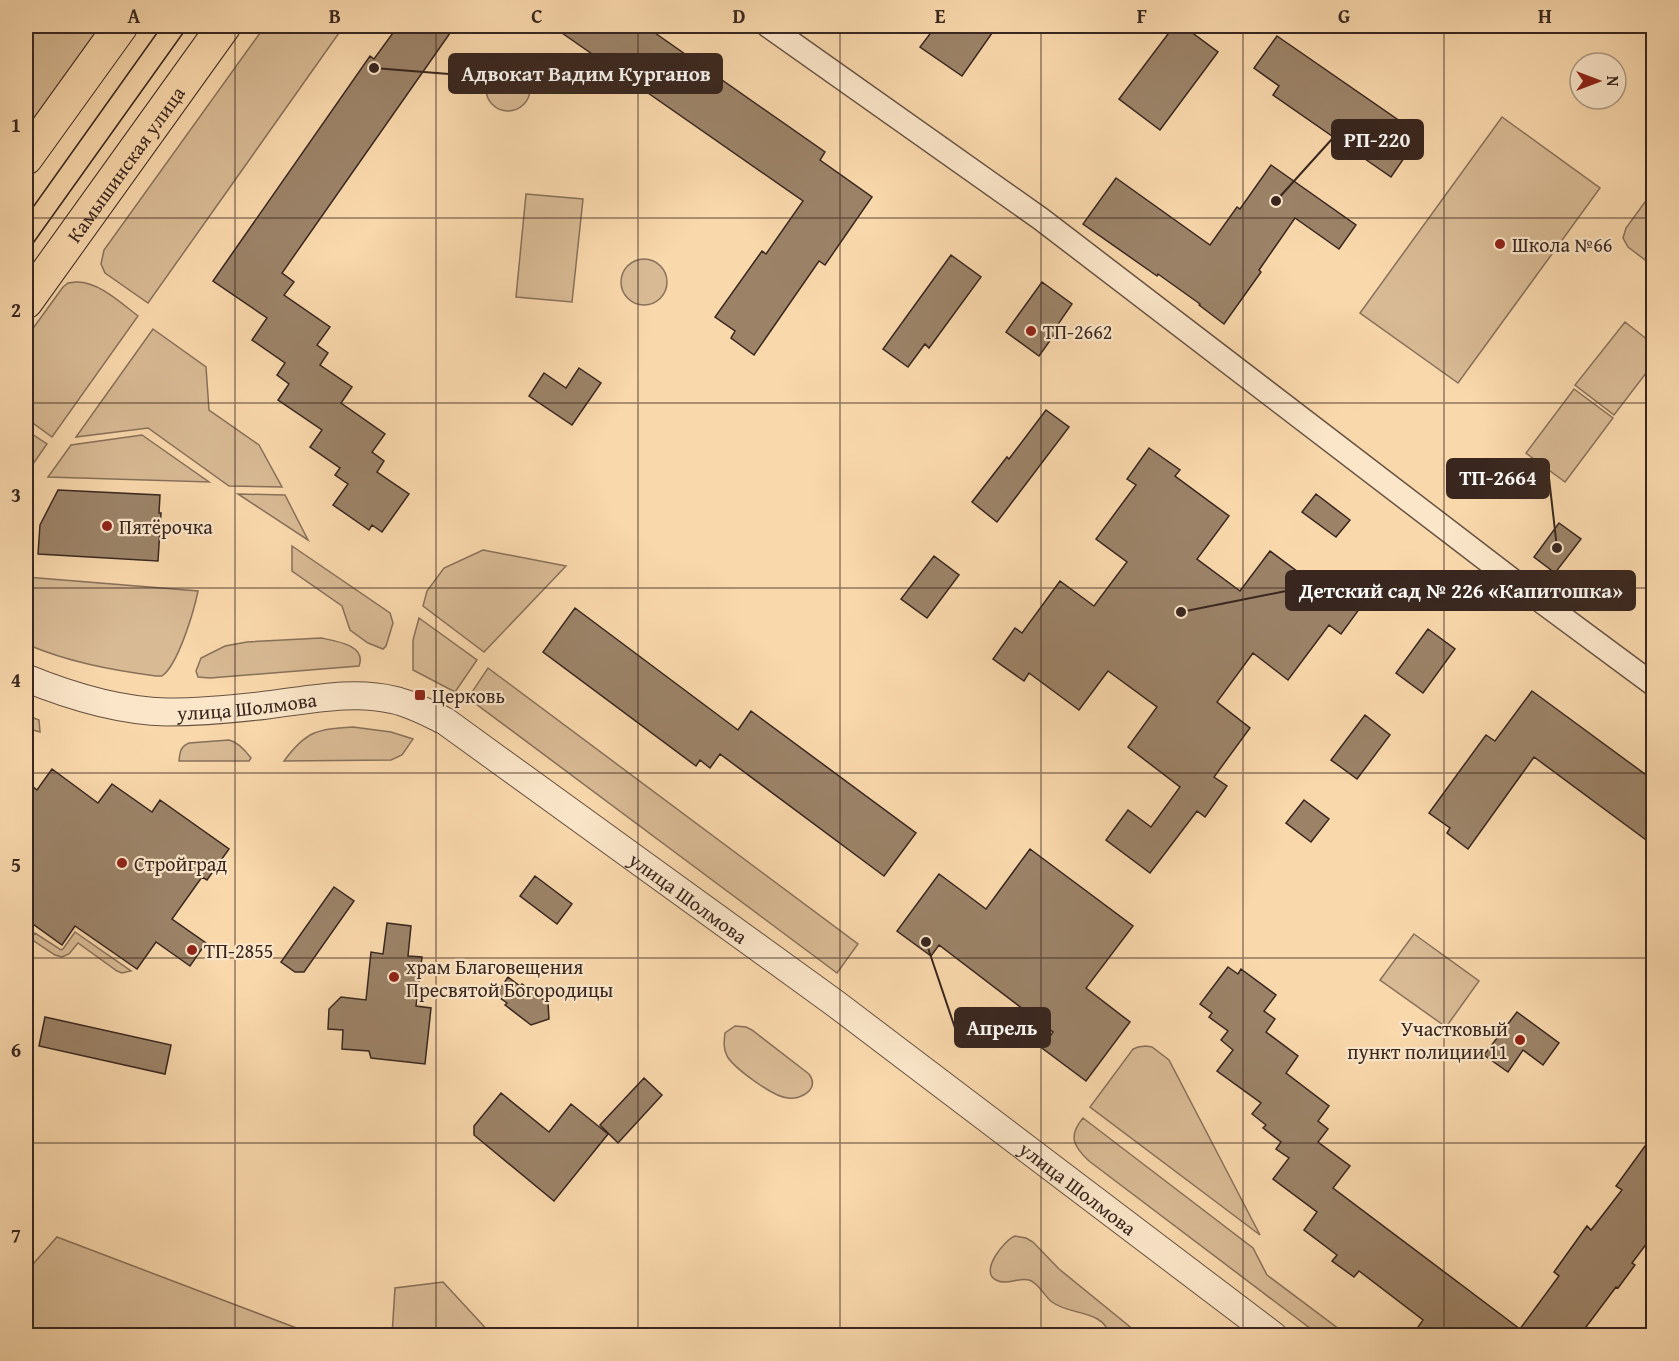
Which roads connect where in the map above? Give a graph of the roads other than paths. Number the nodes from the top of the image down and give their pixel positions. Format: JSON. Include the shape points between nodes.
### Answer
{"nodes":[{"id":1,"x":121,"y":26,"type":"edge"},
{"id":2,"x":224,"y":26,"type":"edge"},
{"id":3,"x":768,"y":26,"type":"edge"},
{"id":4,"x":26,"y":158,"type":"edge"},
{"id":5,"x":26,"y":302,"type":"edge"},
{"id":6,"x":26,"y":678,"type":"edge"},
{"id":7,"x":1653,"y":685,"type":"edge"},
{"id":8,"x":1274,"y":1335,"type":"edge"}],
"edges":[{"from":1,"to":4,"type":"main road"},
{"from":2,"to":5,"type":"main road","name":"Камышинская улица"},
{"from":3,"to":7,"type":"street","via":[[1041,219]]},
{"from":6,"to":8,"type":"street","name":"улица Шолмова","via":[[57,691],[116,706],[165,712],[362,696],[393,699],[445,721],[855,1019]]}]}
